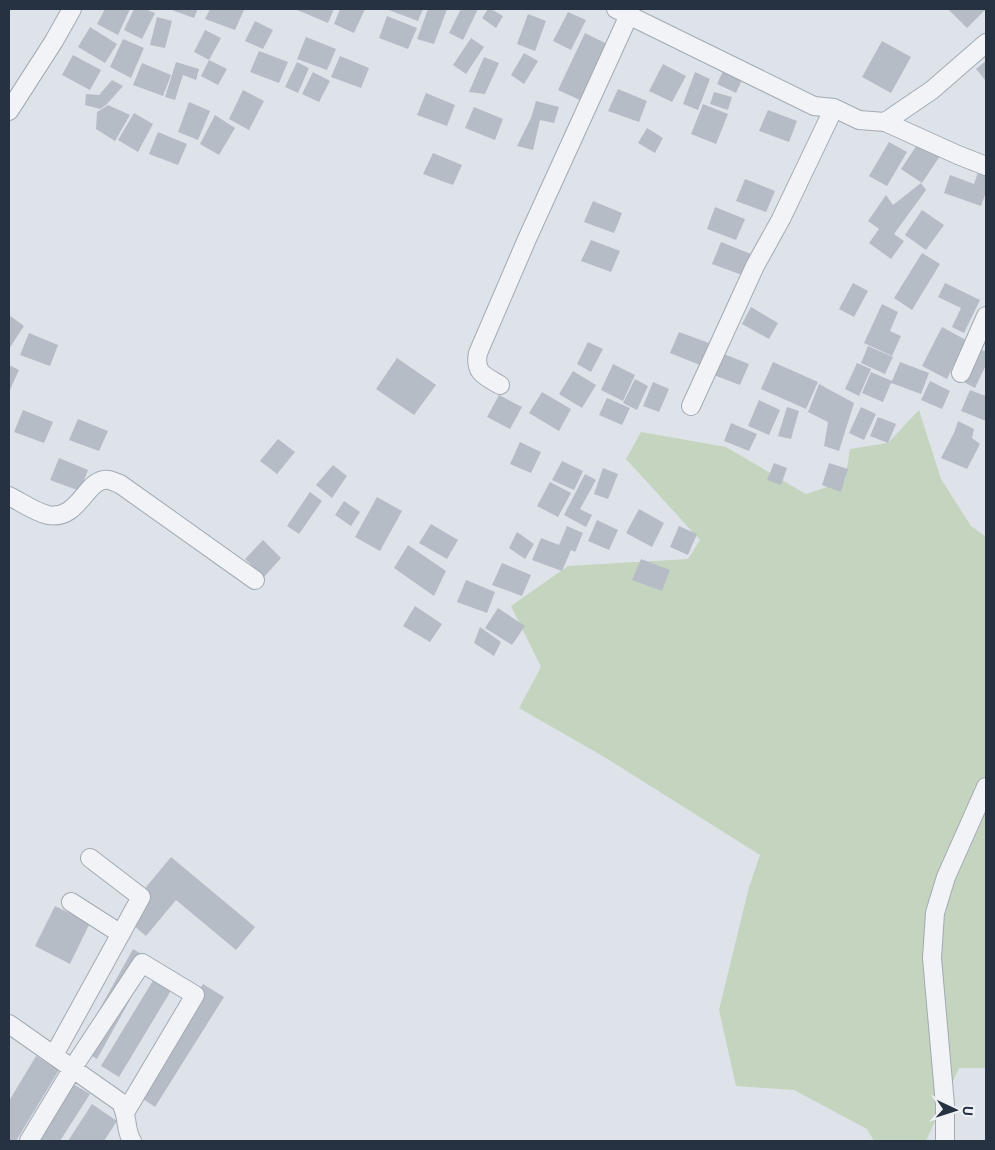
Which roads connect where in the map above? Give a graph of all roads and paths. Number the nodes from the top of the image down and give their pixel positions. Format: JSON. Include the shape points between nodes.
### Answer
{"nodes":[{"id":1,"x":72,"y":9,"type":"edge"},
{"id":2,"x":622,"y":12,"type":"edge"},
{"id":3,"x":986,"y":43,"type":"edge"},
{"id":4,"x":834,"y":108,"type":"junction"},
{"id":5,"x":9,"y":112,"type":"edge"},
{"id":6,"x":885,"y":122,"type":"junction"},
{"id":7,"x":986,"y":166,"type":"edge"},
{"id":8,"x":986,"y":316,"type":"edge"},
{"id":9,"x":961,"y":373,"type":"dead end"},
{"id":10,"x":500,"y":385,"type":"dead end"},
{"id":11,"x":691,"y":406,"type":"dead end"},
{"id":12,"x":9,"y":496,"type":"edge"},
{"id":13,"x":255,"y":580,"type":"dead end"},
{"id":14,"x":986,"y":787,"type":"edge"},
{"id":15,"x":90,"y":858,"type":"dead end"},
{"id":16,"x":72,"y":902,"type":"dead end"},
{"id":17,"x":121,"y":934,"type":"junction"},
{"id":18,"x":10,"y":1027,"type":"edge"},
{"id":19,"x":54,"y":1055,"type":"junction"},
{"id":20,"x":75,"y":1064,"type":"junction"},
{"id":21,"x":126,"y":1110,"type":"junction"},
{"id":22,"x":128,"y":1139,"type":"edge"},
{"id":23,"x":29,"y":1141,"type":"edge"},
{"id":24,"x":945,"y":1141,"type":"edge"}],
"edges":[{"from":1,"to":5,"type":"street"},
{"from":2,"to":4,"type":"street","via":[[814,106]]},
{"from":2,"to":10,"type":"street","via":[[478,353],[476,362],[482,375]]},
{"from":3,"to":6,"type":"street","via":[[932,90]]},
{"from":4,"to":6,"type":"street","via":[[859,120]]},
{"from":4,"to":11,"type":"street","via":[[755,266]]},
{"from":6,"to":7,"type":"street"},
{"from":8,"to":9,"type":"street"},
{"from":12,"to":13,"type":"street","via":[[48,515],[60,515],[74,508],[96,483],[107,479],[120,484]]},
{"from":14,"to":24,"type":"street","via":[[946,877],[935,913],[932,958],[945,1105]]},
{"from":15,"to":17,"type":"street","via":[[141,897]]},
{"from":16,"to":17,"type":"street"},
{"from":17,"to":19,"type":"street"},
{"from":18,"to":19,"type":"street"},
{"from":19,"to":20,"type":"street"},
{"from":20,"to":21,"type":"street"},
{"from":20,"to":21,"type":"street","via":[[142,962],[195,995]]},
{"from":20,"to":23,"type":"street"},
{"from":21,"to":22,"type":"street"}]}
